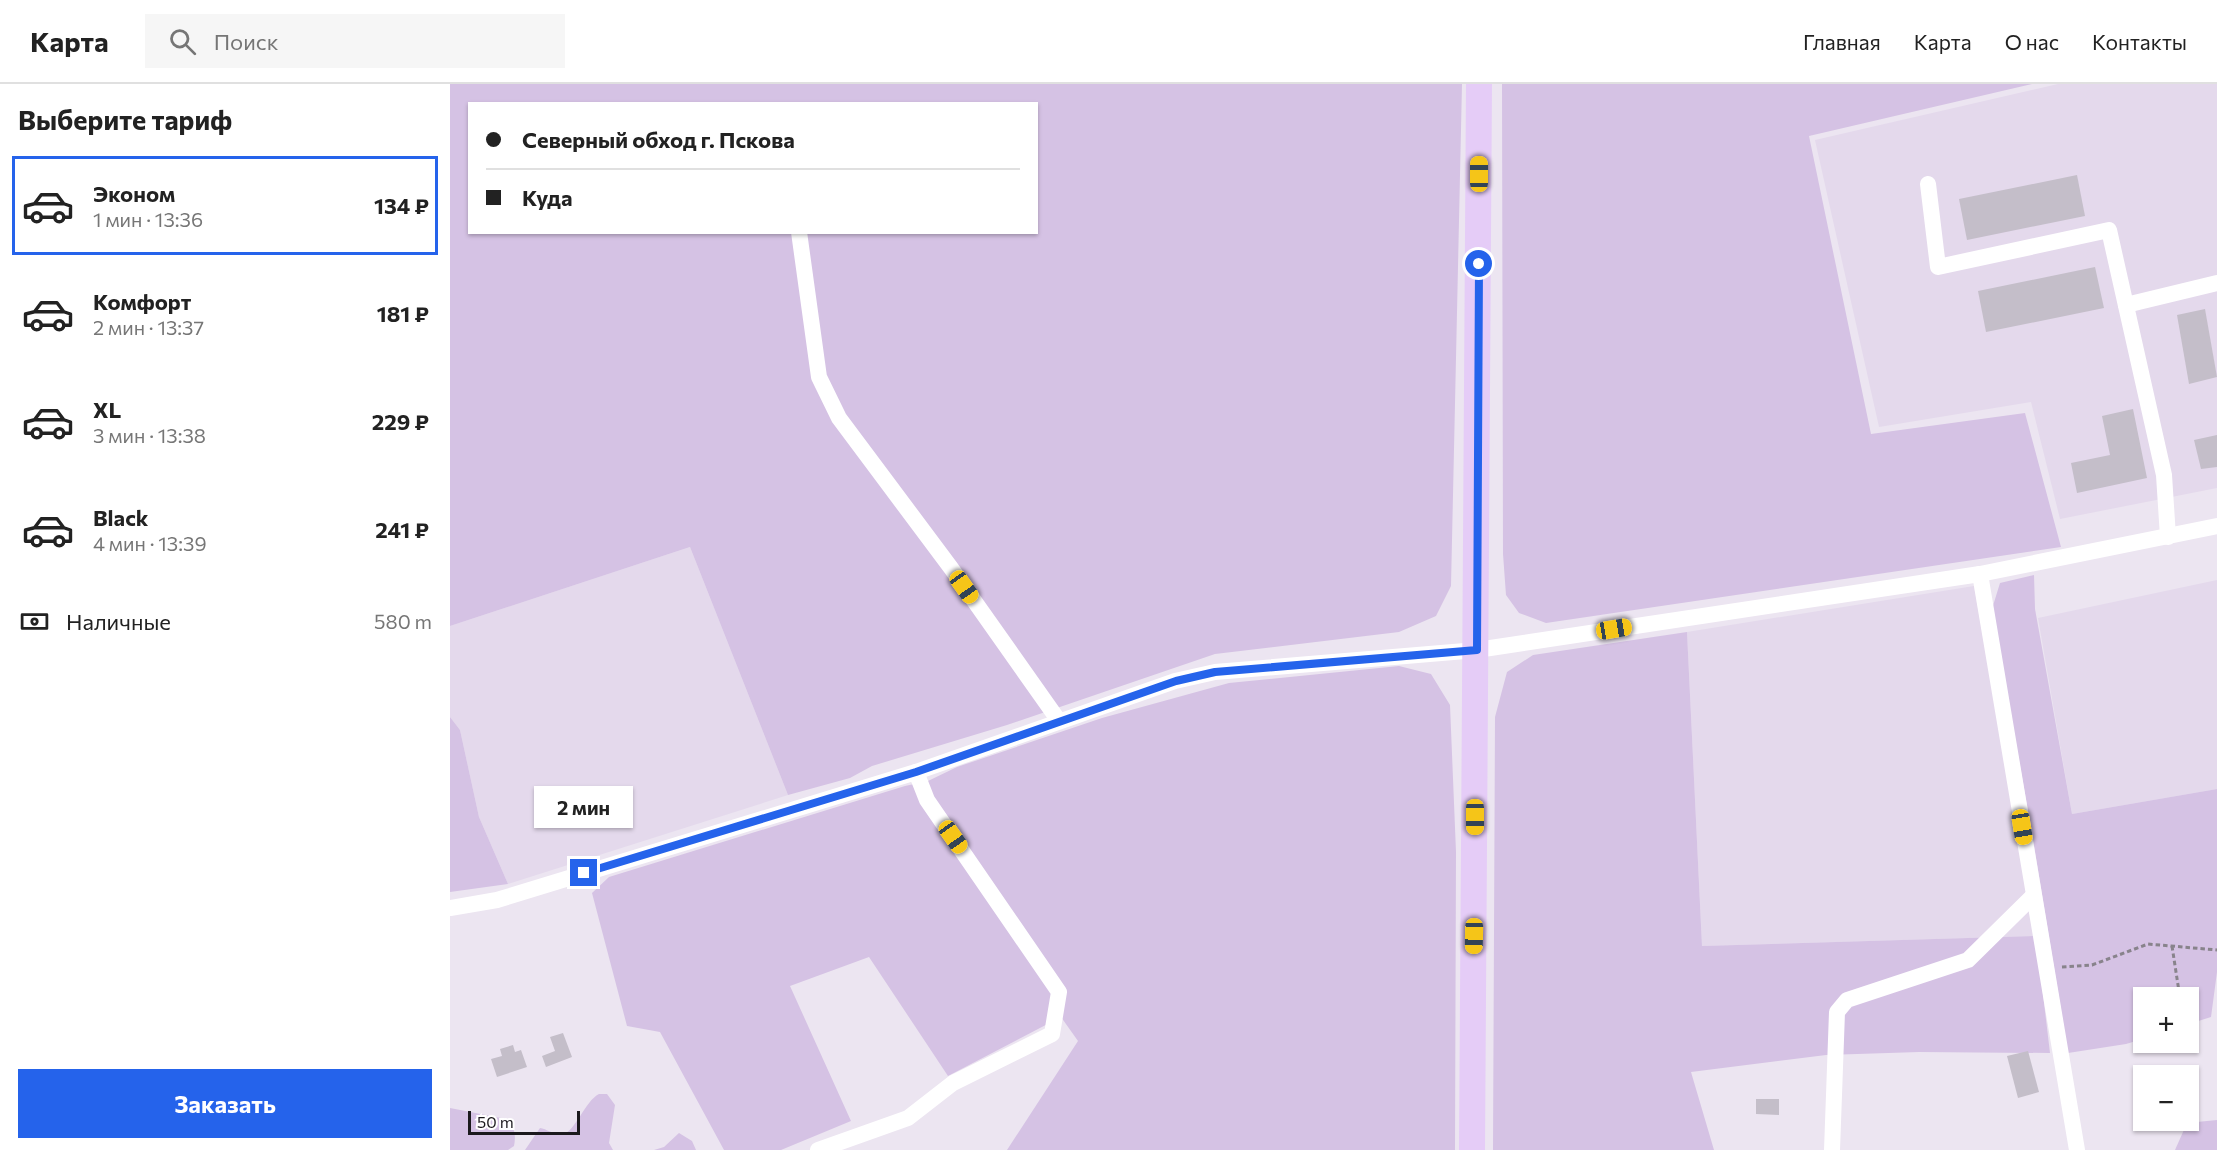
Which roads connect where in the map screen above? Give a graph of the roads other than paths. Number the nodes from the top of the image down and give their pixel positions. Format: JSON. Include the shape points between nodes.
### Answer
{"nodes":[{"id":1,"x":1479,"y":84,"type":"edge"},
{"id":2,"x":1928,"y":184,"type":"dead end"},
{"id":3,"x":799,"y":234,"type":"edge"},
{"id":4,"x":2217,"y":283,"type":"edge"},
{"id":5,"x":2126,"y":304,"type":"junction"},
{"id":6,"x":2217,"y":526,"type":"edge"},
{"id":7,"x":2168,"y":537,"type":"junction"},
{"id":8,"x":1980,"y":574,"type":"junction"},
{"id":9,"x":1477,"y":650,"type":"junction"},
{"id":10,"x":1059,"y":721,"type":"junction"},
{"id":11,"x":916,"y":772,"type":"junction"},
{"id":12,"x":2033,"y":896,"type":"junction"},
{"id":13,"x":450,"y":908,"type":"edge"},
{"id":14,"x":818,"y":1150,"type":"edge"},
{"id":15,"x":1472,"y":1150,"type":"edge"},
{"id":16,"x":1832,"y":1150,"type":"edge"},
{"id":17,"x":2077,"y":1150,"type":"edge"}],
"edges":[{"from":1,"to":9,"type":"highway"},
{"from":2,"to":5,"type":"street","via":[[1938,267],[2109,230]]},
{"from":3,"to":10,"type":"street","via":[[819,377],[839,418]]},
{"from":4,"to":5,"type":"street"},
{"from":5,"to":7,"type":"street","via":[[2164,475]]},
{"from":6,"to":7,"type":"street"},
{"from":7,"to":8,"type":"street"},
{"from":8,"to":9,"type":"street"},
{"from":8,"to":12,"type":"street"},
{"from":9,"to":10,"type":"street","via":[[1215,672],[1176,681]]},
{"from":9,"to":15,"type":"highway"},
{"from":10,"to":11,"type":"street"},
{"from":11,"to":13,"type":"street","via":[[497,900]]},
{"from":11,"to":14,"type":"street","via":[[927,800],[1059,992],[1052,1034],[953,1083],[908,1118]]},
{"from":12,"to":16,"type":"street","via":[[1968,960],[1847,1000],[1837,1012]]},
{"from":12,"to":17,"type":"street"}]}
